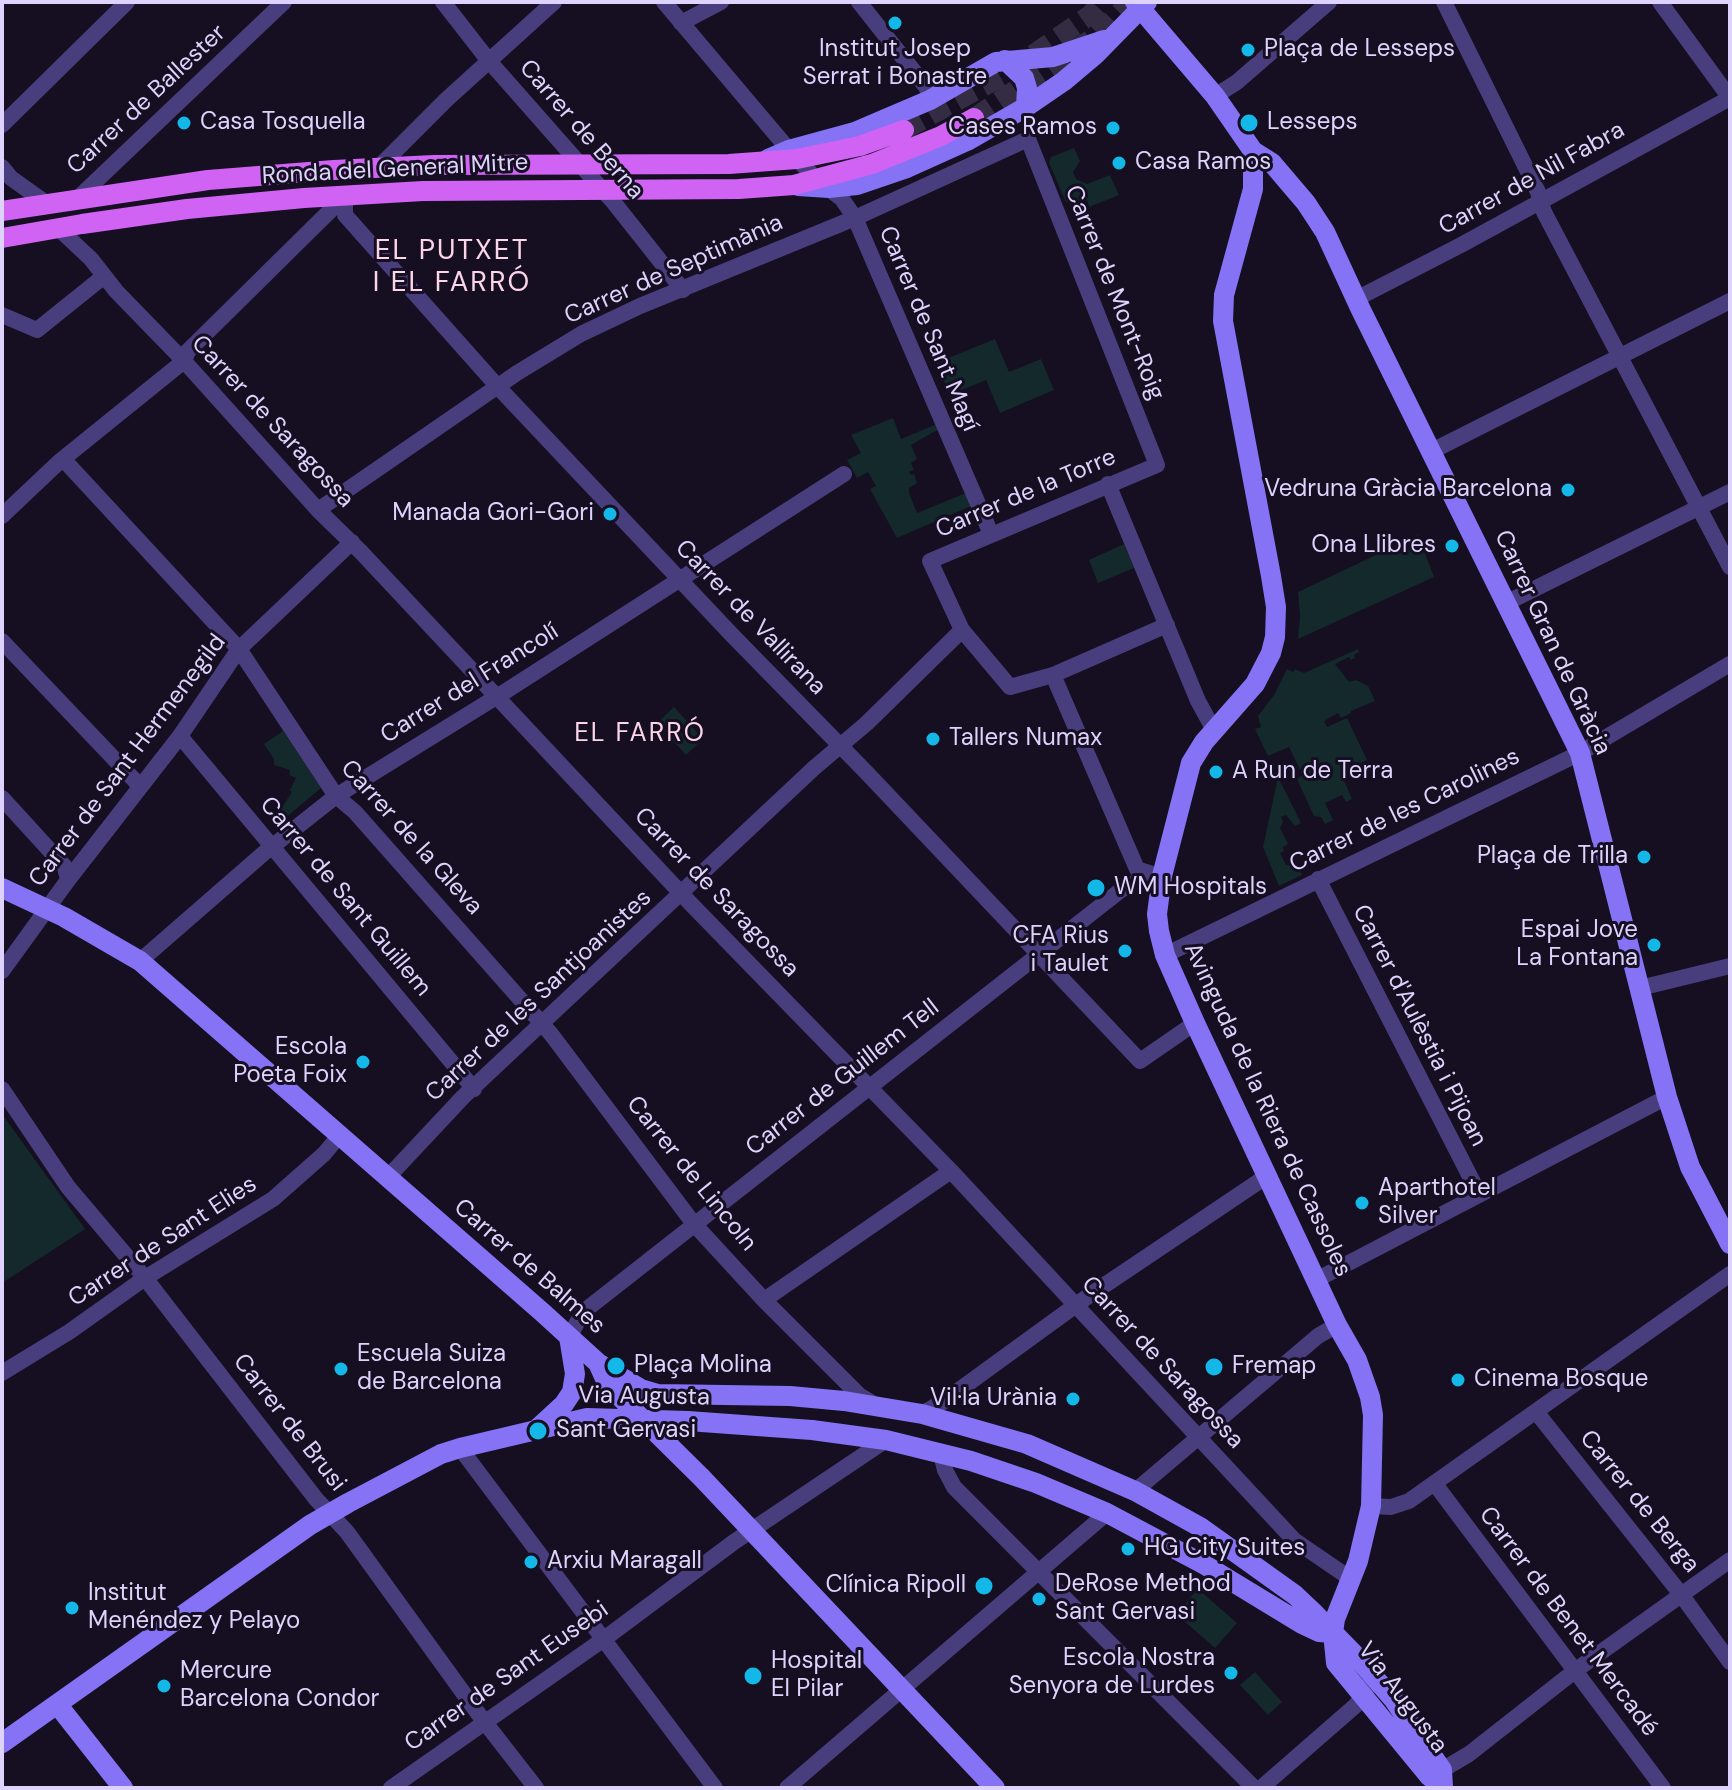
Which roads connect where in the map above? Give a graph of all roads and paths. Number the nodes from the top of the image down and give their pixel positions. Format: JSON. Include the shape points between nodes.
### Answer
{"nodes":[{"id":1,"x":127,"y":2,"type":"edge"},
{"id":2,"x":284,"y":2,"type":"edge"},
{"id":3,"x":443,"y":2,"type":"edge"},
{"id":4,"x":554,"y":2,"type":"edge"},
{"id":5,"x":664,"y":2,"type":"edge"},
{"id":6,"x":721,"y":2,"type":"edge"},
{"id":7,"x":859,"y":2,"type":"edge"},
{"id":8,"x":1329,"y":2,"type":"edge"},
{"id":9,"x":1444,"y":2,"type":"edge"},
{"id":10,"x":1660,"y":2,"type":"edge"},
{"id":11,"x":1141,"y":4,"type":"edge"},
{"id":12,"x":681,"y":23,"type":"junction"},
{"id":13,"x":1111,"y":38,"type":"junction"},
{"id":14,"x":1005,"y":60,"type":"junction"},
{"id":15,"x":489,"y":61,"type":"junction"},
{"id":16,"x":1215,"y":96,"type":"junction"},
{"id":17,"x":1730,"y":98,"type":"edge"},
{"id":18,"x":930,"y":100,"type":"junction"},
{"id":19,"x":1026,"y":107,"type":"junction"},
{"id":20,"x":974,"y":118,"type":"tunnel mouth"},
{"id":21,"x":2,"y":125,"type":"edge"},
{"id":22,"x":904,"y":130,"type":"tunnel mouth"},
{"id":23,"x":1253,"y":151,"type":"junction"},
{"id":24,"x":793,"y":154,"type":"junction"},
{"id":25,"x":581,"y":164,"type":"junction"},
{"id":26,"x":2,"y":167,"type":"edge"},
{"id":27,"x":378,"y":168,"type":"junction"},
{"id":28,"x":823,"y":184,"type":"junction"},
{"id":29,"x":601,"y":189,"type":"junction"},
{"id":30,"x":345,"y":196,"type":"junction"},
{"id":31,"x":78,"y":198,"type":"junction"},
{"id":32,"x":1541,"y":199,"type":"junction"},
{"id":33,"x":46,"y":203,"type":"junction"},
{"id":34,"x":2,"y":211,"type":"edge"},
{"id":35,"x":855,"y":218,"type":"junction"},
{"id":36,"x":58,"y":228,"type":"junction"},
{"id":37,"x":2,"y":238,"type":"edge"},
{"id":38,"x":103,"y":277,"type":"junction"},
{"id":39,"x":683,"y":290,"type":"junction"},
{"id":40,"x":1356,"y":299,"type":"junction"},
{"id":41,"x":1730,"y":301,"type":"edge"},
{"id":42,"x":2,"y":315,"type":"edge"},
{"id":43,"x":1619,"y":357,"type":"junction"},
{"id":44,"x":184,"y":361,"type":"junction"},
{"id":45,"x":499,"y":388,"type":"junction"},
{"id":46,"x":1432,"y":451,"type":"junction"},
{"id":47,"x":64,"y":460,"type":"junction"},
{"id":48,"x":1157,"y":465,"type":"joint"},
{"id":49,"x":844,"y":474,"type":"dead end"},
{"id":50,"x":1108,"y":484,"type":"junction"},
{"id":51,"x":1730,"y":492,"type":"edge"},
{"id":52,"x":1698,"y":508,"type":"junction"},
{"id":53,"x":318,"y":510,"type":"junction"},
{"id":54,"x":2,"y":516,"type":"edge"},
{"id":55,"x":991,"y":534,"type":"junction"},
{"id":56,"x":352,"y":542,"type":"junction"},
{"id":57,"x":1730,"y":567,"type":"edge"},
{"id":58,"x":680,"y":581,"type":"junction"},
{"id":59,"x":1506,"y":603,"type":"junction"},
{"id":60,"x":1167,"y":625,"type":"junction"},
{"id":61,"x":962,"y":630,"type":"junction"},
{"id":62,"x":2,"y":641,"type":"edge"},
{"id":63,"x":239,"y":649,"type":"junction"},
{"id":64,"x":1730,"y":664,"type":"edge"},
{"id":65,"x":1053,"y":675,"type":"junction"},
{"id":66,"x":497,"y":697,"type":"junction"},
{"id":67,"x":1214,"y":730,"type":"junction"},
{"id":68,"x":180,"y":736,"type":"junction"},
{"id":69,"x":840,"y":746,"type":"junction"},
{"id":70,"x":1580,"y":753,"type":"junction"},
{"id":71,"x":140,"y":786,"type":"junction"},
{"id":72,"x":336,"y":796,"type":"junction"},
{"id":73,"x":2,"y":798,"type":"edge"},
{"id":74,"x":272,"y":847,"type":"junction"},
{"id":75,"x":1162,"y":876,"type":"junction"},
{"id":76,"x":1318,"y":879,"type":"junction"},
{"id":77,"x":68,"y":880,"type":"junction"},
{"id":78,"x":2,"y":888,"type":"edge"},
{"id":79,"x":682,"y":893,"type":"junction"},
{"id":80,"x":48,"y":909,"type":"junction"},
{"id":81,"x":1038,"y":955,"type":"junction"},
{"id":82,"x":1165,"y":955,"type":"junction"},
{"id":83,"x":140,"y":961,"type":"junction"},
{"id":84,"x":1730,"y":966,"type":"edge"},
{"id":85,"x":2,"y":971,"type":"edge"},
{"id":86,"x":1640,"y":988,"type":"junction"},
{"id":87,"x":1195,"y":1023,"type":"junction"},
{"id":88,"x":543,"y":1024,"type":"junction"},
{"id":89,"x":870,"y":1088,"type":"junction"},
{"id":90,"x":2,"y":1089,"type":"edge"},
{"id":91,"x":474,"y":1089,"type":"junction"},
{"id":92,"x":1667,"y":1097,"type":"junction"},
{"id":93,"x":339,"y":1136,"type":"junction"},
{"id":94,"x":951,"y":1171,"type":"junction"},
{"id":95,"x":1267,"y":1176,"type":"junction"},
{"id":96,"x":388,"y":1177,"type":"junction"},
{"id":97,"x":1479,"y":1194,"type":"junction"},
{"id":98,"x":694,"y":1224,"type":"junction"},
{"id":99,"x":1730,"y":1244,"type":"edge"},
{"id":100,"x":1730,"y":1274,"type":"edge"},
{"id":101,"x":145,"y":1278,"type":"junction"},
{"id":102,"x":1316,"y":1280,"type":"junction"},
{"id":103,"x":764,"y":1300,"type":"junction"},
{"id":104,"x":1075,"y":1305,"type":"junction"},
{"id":105,"x":1337,"y":1325,"type":"junction"},
{"id":106,"x":569,"y":1337,"type":"junction"},
{"id":107,"x":598,"y":1363,"type":"junction"},
{"id":108,"x":2,"y":1373,"type":"edge"},
{"id":109,"x":883,"y":1408,"type":"junction"},
{"id":110,"x":1537,"y":1413,"type":"junction"},
{"id":111,"x":922,"y":1414,"type":"junction"},
{"id":112,"x":644,"y":1419,"type":"junction"},
{"id":113,"x":536,"y":1429,"type":"junction"},
{"id":114,"x":894,"y":1434,"type":"junction"},
{"id":115,"x":1199,"y":1438,"type":"junction"},
{"id":116,"x":460,"y":1448,"type":"junction"},
{"id":117,"x":941,"y":1454,"type":"junction"},
{"id":118,"x":1435,"y":1484,"type":"junction"},
{"id":119,"x":1135,"y":1491,"type":"junction"},
{"id":120,"x":1371,"y":1506,"type":"junction"},
{"id":121,"x":329,"y":1513,"type":"junction"},
{"id":122,"x":1107,"y":1513,"type":"junction"},
{"id":123,"x":752,"y":1530,"type":"junction"},
{"id":124,"x":1730,"y":1560,"type":"edge"},
{"id":125,"x":1038,"y":1572,"type":"junction"},
{"id":126,"x":1351,"y":1579,"type":"junction"},
{"id":127,"x":1681,"y":1594,"type":"junction"},
{"id":128,"x":1333,"y":1633,"type":"junction"},
{"id":129,"x":604,"y":1639,"type":"junction"},
{"id":130,"x":1730,"y":1662,"type":"edge"},
{"id":131,"x":1576,"y":1670,"type":"junction"},
{"id":132,"x":1370,"y":1672,"type":"junction"},
{"id":133,"x":902,"y":1689,"type":"junction"},
{"id":134,"x":1364,"y":1695,"type":"junction"},
{"id":135,"x":57,"y":1704,"type":"junction"},
{"id":136,"x":484,"y":1721,"type":"junction"},
{"id":137,"x":2,"y":1743,"type":"edge"},
{"id":138,"x":1443,"y":1782,"type":"edge"},
{"id":139,"x":123,"y":1788,"type":"edge"},
{"id":140,"x":391,"y":1788,"type":"edge"},
{"id":141,"x":536,"y":1788,"type":"edge"},
{"id":142,"x":715,"y":1788,"type":"edge"},
{"id":143,"x":787,"y":1788,"type":"edge"},
{"id":144,"x":995,"y":1788,"type":"edge"},
{"id":145,"x":1254,"y":1788,"type":"edge"},
{"id":146,"x":1261,"y":1788,"type":"edge"},
{"id":147,"x":1663,"y":1788,"type":"edge"}],
"edges":[{"from":1,"to":21,"type":"street"},
{"from":2,"to":31,"type":"street","name":"Carrer de Ballester"},
{"from":3,"to":15,"type":"street","name":"Carrer de Berna"},
{"from":4,"to":15,"type":"street"},
{"from":5,"to":12,"type":"street","name":"Carrer de Sant Magí"},
{"from":6,"to":12,"type":"street"},
{"from":7,"to":18,"type":"street","via":[[927,88]]},
{"from":8,"to":16,"type":"street"},
{"from":9,"to":32,"type":"street"},
{"from":10,"to":17,"type":"street"},
{"from":11,"to":13,"type":"main road","name":"Ronda del General Mitre"},
{"from":11,"to":16,"type":"main road"},
{"from":12,"to":24,"type":"street","name":"Carrer de Sant Magí"},
{"from":13,"to":14,"type":"main road","name":"Ronda del General Mitre","via":[[1053,57]]},
{"from":13,"to":19,"type":"main road","name":"Ronda del General Mitre"},
{"from":14,"to":18,"type":"main road","name":"Ronda del General Mitre"},
{"from":14,"to":19,"type":"main road","via":[[1024,78]]},
{"from":15,"to":25,"type":"street","name":"Carrer de Berna"},
{"from":15,"to":27,"type":"street"},
{"from":16,"to":23,"type":"main road"},
{"from":17,"to":32,"type":"street","name":"Carrer de Nil Fabra"},
{"from":18,"to":24,"type":"main road","name":"Ronda del General Mitre"},
{"from":19,"to":28,"type":"main road","name":"Ronda del General Mitre","via":[[907,168],[857,185]]},
{"from":20,"to":28,"type":"main road","name":"Ronda del General Mitre"},
{"from":22,"to":24,"type":"main road","name":"Ronda del General Mitre","via":[[860,146]]},
{"from":23,"to":40,"type":"main road","name":"Carrer Gran de Gràcia","via":[[1272,163],[1306,203]]},
{"from":23,"to":67,"type":"main road","name":"Avinguda de la Riera de Cassoles","via":[[1253,189],[1224,295],[1223,321],[1276,621],[1263,670],[1249,694]]},
{"from":24,"to":25,"type":"main road","name":"Ronda del General Mitre","via":[[729,164]]},
{"from":24,"to":28,"type":"street","name":"Carrer de Sant Magí"},
{"from":25,"to":27,"type":"main road","name":"Ronda del General Mitre"},
{"from":25,"to":29,"type":"street","name":"Carrer de Berna"},
{"from":26,"to":33,"type":"street"},
{"from":27,"to":30,"type":"main road"},
{"from":27,"to":31,"type":"main road","name":"Ronda del General Mitre","via":[[208,180]]},
{"from":28,"to":29,"type":"main road","name":"Ronda del General Mitre"},
{"from":28,"to":35,"type":"street","name":"Carrer de Sant Magí"},
{"from":29,"to":30,"type":"main road","name":"Ronda del General Mitre"},
{"from":29,"to":39,"type":"street","name":"Carrer de Berna"},
{"from":30,"to":36,"type":"main road","name":"Ronda del General Mitre","via":[[187,209]]},
{"from":30,"to":44,"type":"street","via":[[188,351]]},
{"from":30,"to":45,"type":"street","name":"Carrer de Vallirana","via":[[345,215],[353,225]]},
{"from":31,"to":33,"type":"main road","name":"Ronda del General Mitre"},
{"from":32,"to":40,"type":"street","name":"Carrer de Nil Fabra"},
{"from":32,"to":43,"type":"street"},
{"from":33,"to":34,"type":"main road","name":"Ronda del General Mitre"},
{"from":35,"to":39,"type":"street","name":"Carrer de Septimània"},
{"from":35,"to":48,"type":"street","name":"Carrer de Mont-Roig","via":[[1028,139]]},
{"from":35,"to":55,"type":"street","name":"Carrer de Sant Magí"},
{"from":36,"to":37,"type":"main road","name":"Ronda del General Mitre"},
{"from":36,"to":38,"type":"street","name":"Carrer de Saragossa"},
{"from":38,"to":42,"type":"street","via":[[37,330]]},
{"from":38,"to":44,"type":"street","name":"Carrer de Saragossa"},
{"from":39,"to":45,"type":"street","name":"Carrer de Septimània","via":[[581,334]]},
{"from":40,"to":46,"type":"main road","name":"Carrer Gran de Gràcia"},
{"from":41,"to":43,"type":"street"},
{"from":43,"to":46,"type":"street"},
{"from":43,"to":52,"type":"street"},
{"from":44,"to":47,"type":"street"},
{"from":44,"to":53,"type":"street","name":"Carrer de Saragossa"},
{"from":45,"to":53,"type":"street","name":"Carrer de Septimània"},
{"from":45,"to":58,"type":"street","name":"Carrer de Vallirana"},
{"from":46,"to":59,"type":"main road","name":"Carrer Gran de Gràcia"},
{"from":47,"to":54,"type":"street"},
{"from":47,"to":63,"type":"street","name":"Carrer de la Gleva"},
{"from":48,"to":50,"type":"street","name":"Carrer de la Torre"},
{"from":49,"to":58,"type":"street","name":"Carrer del Francolí"},
{"from":50,"to":55,"type":"street","name":"Carrer de la Torre"},
{"from":50,"to":60,"type":"street"},
{"from":51,"to":52,"type":"street"},
{"from":52,"to":57,"type":"street"},
{"from":52,"to":59,"type":"street"},
{"from":53,"to":56,"type":"street","name":"Carrer de Saragossa"},
{"from":55,"to":61,"type":"street","name":"Carrer de la Torre","via":[[930,561]]},
{"from":56,"to":63,"type":"street","name":"Carrer de Sant Hermenegild"},
{"from":56,"to":66,"type":"street","name":"Carrer de Saragossa"},
{"from":58,"to":66,"type":"street","name":"Carrer del Francolí"},
{"from":58,"to":69,"type":"street","name":"Carrer de Vallirana"},
{"from":59,"to":70,"type":"main road","name":"Carrer Gran de Gràcia"},
{"from":60,"to":65,"type":"street"},
{"from":60,"to":67,"type":"street"},
{"from":61,"to":65,"type":"street","via":[[1010,687]]},
{"from":61,"to":69,"type":"street","name":"Carrer de les Santjoanistes"},
{"from":62,"to":71,"type":"street"},
{"from":63,"to":68,"type":"street","name":"Carrer de Sant Hermenegild"},
{"from":63,"to":72,"type":"street","name":"Carrer de la Gleva"},
{"from":64,"to":70,"type":"street","name":"Carrer de les Carolines"},
{"from":65,"to":75,"type":"street","via":[[1137,869]]},
{"from":66,"to":72,"type":"street","name":"Carrer del Francolí"},
{"from":66,"to":79,"type":"street","name":"Carrer de Saragossa"},
{"from":67,"to":75,"type":"main road","name":"Avinguda de la Riera de Cassoles","via":[[1191,763]]},
{"from":68,"to":71,"type":"street","name":"Carrer de Sant Hermenegild"},
{"from":68,"to":74,"type":"street","name":"Carrer de Sant Guillem"},
{"from":69,"to":79,"type":"street","name":"Carrer de les Santjoanistes"},
{"from":69,"to":81,"type":"street","name":"Carrer de Vallirana"},
{"from":70,"to":76,"type":"street","name":"Carrer de les Carolines"},
{"from":70,"to":86,"type":"main road","name":"Carrer Gran de Gràcia"},
{"from":71,"to":77,"type":"street","name":"Carrer de Sant Hermenegild"},
{"from":72,"to":74,"type":"street","name":"Carrer del Francolí"},
{"from":72,"to":88,"type":"street","name":"Carrer de la Gleva"},
{"from":73,"to":77,"type":"street","via":[[65,867]]},
{"from":74,"to":83,"type":"street","name":"Carrer del Francolí"},
{"from":74,"to":91,"type":"street","name":"Carrer de Sant Guillem"},
{"from":75,"to":81,"type":"street","name":"Carrer de Guillem Tell","via":[[1121,890]]},
{"from":75,"to":82,"type":"main road","name":"Avinguda de la Riera de Cassoles","via":[[1157,914]]},
{"from":76,"to":82,"type":"street","name":"Carrer de les Carolines"},
{"from":76,"to":97,"type":"street","name":"Carrer d'Aulèstia i Pijoan"},
{"from":77,"to":80,"type":"street","name":"Carrer de Sant Hermenegild"},
{"from":78,"to":80,"type":"main road","name":"Carrer de Balmes"},
{"from":79,"to":88,"type":"street","name":"Carrer de les Santjoanistes"},
{"from":79,"to":89,"type":"street","name":"Carrer de Saragossa"},
{"from":80,"to":83,"type":"main road","name":"Carrer de Balmes"},
{"from":80,"to":85,"type":"street","name":"Carrer de Sant Hermenegild"},
{"from":81,"to":87,"type":"street","name":"Carrer de Vallirana","via":[[1140,1061]]},
{"from":81,"to":89,"type":"street","name":"Carrer de Guillem Tell"},
{"from":82,"to":87,"type":"main road","name":"Avinguda de la Riera de Cassoles"},
{"from":83,"to":93,"type":"main road","name":"Carrer de Balmes"},
{"from":84,"to":86,"type":"street"},
{"from":86,"to":92,"type":"main road","name":"Carrer Gran de Gràcia"},
{"from":87,"to":95,"type":"main road","name":"Avinguda de la Riera de Cassoles"},
{"from":88,"to":91,"type":"street","name":"Carrer de les Santjoanistes"},
{"from":88,"to":98,"type":"street","name":"Carrer de Lincoln"},
{"from":89,"to":94,"type":"street","name":"Carrer de Saragossa"},
{"from":89,"to":98,"type":"street","name":"Carrer de Guillem Tell"},
{"from":90,"to":101,"type":"street","name":"Carrer de Brusi","via":[[61,1178]]},
{"from":91,"to":96,"type":"street","name":"Carrer de les Santjoanistes"},
{"from":92,"to":97,"type":"street"},
{"from":92,"to":99,"type":"main road","name":"Carrer Gran de Gràcia","via":[[1690,1167]]},
{"from":93,"to":96,"type":"main road","name":"Carrer de Balmes"},
{"from":93,"to":101,"type":"street","name":"Carrer de Sant Elies","via":[[273,1199]]},
{"from":94,"to":103,"type":"street"},
{"from":94,"to":104,"type":"street","name":"Carrer de Saragossa"},
{"from":95,"to":102,"type":"main road","name":"Avinguda de la Riera de Cassoles"},
{"from":95,"to":104,"type":"street"},
{"from":96,"to":106,"type":"main road","name":"Carrer de Balmes"},
{"from":97,"to":102,"type":"street"},
{"from":98,"to":103,"type":"street","name":"Carrer de Lincoln"},
{"from":98,"to":106,"type":"street","name":"Carrer de Guillem Tell","via":[[583,1312]]},
{"from":100,"to":110,"type":"street"},
{"from":101,"to":108,"type":"street","name":"Carrer de Sant Elies"},
{"from":101,"to":121,"type":"street","name":"Carrer de Brusi"},
{"from":102,"to":105,"type":"main road","name":"Avinguda de la Riera de Cassoles"},
{"from":103,"to":109,"type":"street","name":"Carrer de Lincoln","via":[[859,1395]]},
{"from":104,"to":111,"type":"street"},
{"from":104,"to":115,"type":"street","name":"Carrer de Saragossa"},
{"from":105,"to":115,"type":"street"},
{"from":105,"to":120,"type":"main road","name":"Avinguda de la Riera de Cassoles","via":[[1370,1397]]},
{"from":106,"to":107,"type":"main road","name":"Carrer de Balmes"},
{"from":106,"to":113,"type":"main road","via":[[572,1392]]},
{"from":107,"to":109,"type":"main road","name":"Via Augusta","via":[[658,1394],[790,1396]]},
{"from":107,"to":112,"type":"main road","name":"Carrer de Balmes","via":[[611,1387]]},
{"from":109,"to":111,"type":"main road","name":"Via Augusta"},
{"from":109,"to":114,"type":"main road"},
{"from":110,"to":118,"type":"street"},
{"from":110,"to":127,"type":"street","name":"Carrer de Berga"},
{"from":111,"to":114,"type":"main road"},
{"from":111,"to":119,"type":"main road","name":"Via Augusta","via":[[1027,1444]]},
{"from":112,"to":113,"type":"main road","name":"Via Augusta","via":[[587,1418]]},
{"from":112,"to":114,"type":"main road","name":"Via Augusta"},
{"from":112,"to":123,"type":"main road","name":"Carrer de Balmes"},
{"from":113,"to":116,"type":"main road","name":"Via Augusta"},
{"from":114,"to":117,"type":"main road","name":"Via Augusta"},
{"from":114,"to":123,"type":"street","name":"Carrer de Sant Eusebi"},
{"from":115,"to":119,"type":"street"},
{"from":115,"to":126,"type":"street","name":"Carrer de Saragossa","via":[[1294,1540]]},
{"from":116,"to":121,"type":"main road","name":"Via Augusta"},
{"from":116,"to":129,"type":"street"},
{"from":117,"to":122,"type":"main road","name":"Via Augusta","via":[[1003,1471]]},
{"from":117,"to":125,"type":"street","via":[[954,1487]]},
{"from":118,"to":120,"type":"street","via":[[1405,1503]]},
{"from":118,"to":131,"type":"street","name":"Carrer de Benet Mercadé"},
{"from":119,"to":122,"type":"main road"},
{"from":119,"to":128,"type":"main road","name":"Via Augusta","via":[[1241,1556],[1295,1595]]},
{"from":120,"to":126,"type":"main road","name":"Avinguda de la Riera de Cassoles"},
{"from":121,"to":135,"type":"main road","name":"Via Augusta"},
{"from":121,"to":136,"type":"street","name":"Carrer de Brusi"},
{"from":122,"to":125,"type":"street"},
{"from":122,"to":128,"type":"main road","name":"Via Augusta","via":[[1302,1624]]},
{"from":123,"to":129,"type":"street","name":"Carrer de Sant Eusebi"},
{"from":123,"to":133,"type":"main road","name":"Carrer de Balmes"},
{"from":124,"to":127,"type":"street"},
{"from":125,"to":133,"type":"street"},
{"from":125,"to":145,"type":"street"},
{"from":126,"to":128,"type":"main road","name":"Avinguda de la Riera de Cassoles"},
{"from":127,"to":130,"type":"street","name":"Carrer de Berga"},
{"from":127,"to":131,"type":"street"},
{"from":128,"to":132,"type":"main road","name":"Via Augusta"},
{"from":128,"to":134,"type":"main road","name":"Via Augusta","via":[[1336,1663]]},
{"from":129,"to":136,"type":"street","name":"Carrer de Sant Eusebi"},
{"from":129,"to":142,"type":"street"},
{"from":131,"to":138,"type":"street","via":[[1469,1754]]},
{"from":131,"to":147,"type":"street","name":"Carrer de Benet Mercadé"},
{"from":132,"to":134,"type":"street"},
{"from":132,"to":138,"type":"main road","name":"Via Augusta","via":[[1394,1700]]},
{"from":133,"to":143,"type":"street"},
{"from":133,"to":144,"type":"main road","name":"Carrer de Balmes"},
{"from":134,"to":138,"type":"main road","name":"Via Augusta","via":[[1429,1776]]},
{"from":134,"to":146,"type":"street"},
{"from":135,"to":137,"type":"main road","name":"Via Augusta"},
{"from":135,"to":139,"type":"main road"},
{"from":136,"to":140,"type":"street","name":"Carrer de Sant Eusebi"},
{"from":136,"to":141,"type":"street","name":"Carrer de Brusi"}]}
